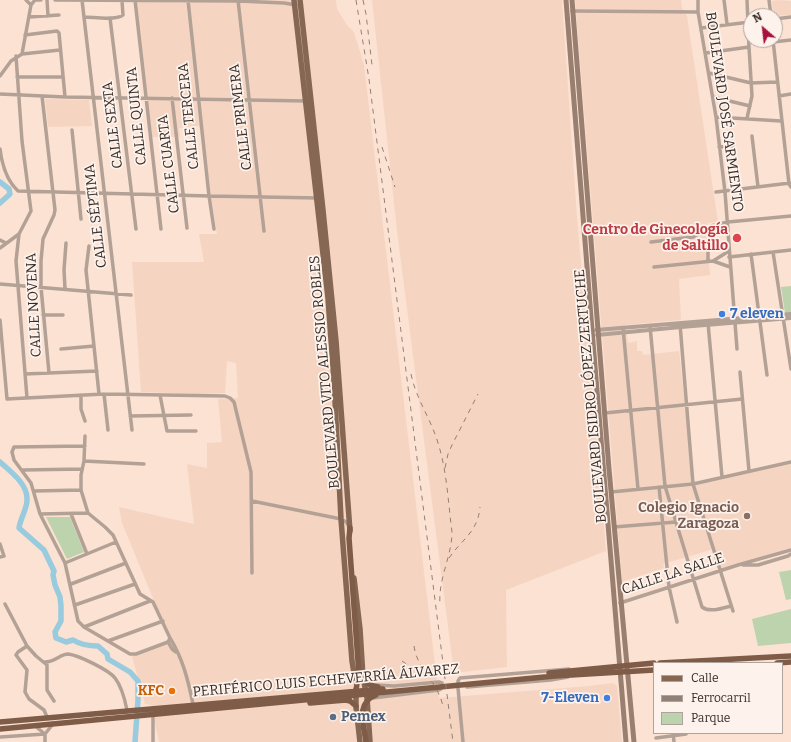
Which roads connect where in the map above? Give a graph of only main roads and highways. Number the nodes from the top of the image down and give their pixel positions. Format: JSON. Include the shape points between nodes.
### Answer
{"nodes":[{"id":1,"x":300,"y":0,"type":"edge"},
{"id":2,"x":566,"y":0,"type":"edge"},
{"id":3,"x":572,"y":0,"type":"edge"},
{"id":4,"x":294,"y":2,"type":"edge"},
{"id":5,"x":574,"y":67,"type":"junction"},
{"id":6,"x":308,"y":101,"type":"junction"},
{"id":7,"x":595,"y":333,"type":"junction"},
{"id":8,"x":337,"y":381,"type":"junction"},
{"id":9,"x":607,"y":470,"type":"junction"},
{"id":10,"x":350,"y":528,"type":"junction"},
{"id":11,"x":612,"y":528,"type":"junction"},
{"id":12,"x":349,"y":538,"type":"junction"},
{"id":13,"x":618,"y":603,"type":"junction"},
{"id":14,"x":791,"y":656,"type":"edge"},
{"id":15,"x":750,"y":658,"type":"junction"},
{"id":16,"x":678,"y":662,"type":"edge"},
{"id":17,"x":733,"y":662,"type":"edge"},
{"id":18,"x":653,"y":663,"type":"edge"},
{"id":19,"x":627,"y":665,"type":"junction"},
{"id":20,"x":620,"y":666,"type":"junction"},
{"id":21,"x":653,"y":670,"type":"edge"},
{"id":22,"x":574,"y":672,"type":"junction"},
{"id":23,"x":628,"y":672,"type":"junction"},
{"id":24,"x":621,"y":673,"type":"junction"},
{"id":25,"x":343,"y":689,"type":"junction"},
{"id":26,"x":356,"y":689,"type":"junction"},
{"id":27,"x":384,"y":691,"type":"junction"},
{"id":28,"x":375,"y":698,"type":"road end"},
{"id":29,"x":346,"y":700,"type":"junction"},
{"id":30,"x":236,"y":701,"type":"junction"},
{"id":31,"x":267,"y":701,"type":"junction"},
{"id":32,"x":246,"y":705,"type":"junction"},
{"id":33,"x":356,"y":706,"type":"junction"},
{"id":34,"x":367,"y":706,"type":"junction"},
{"id":35,"x":130,"y":712,"type":"junction"},
{"id":36,"x":148,"y":713,"type":"junction"},
{"id":37,"x":357,"y":715,"type":"junction"},
{"id":38,"x":0,"y":722,"type":"edge"},
{"id":39,"x":0,"y":728,"type":"edge"},
{"id":40,"x":360,"y":742,"type":"edge"},
{"id":41,"x":366,"y":742,"type":"edge"},
{"id":42,"x":370,"y":742,"type":"edge"},
{"id":43,"x":626,"y":742,"type":"edge"},
{"id":44,"x":634,"y":742,"type":"edge"}],
"edges":[{"from":1,"to":6,"type":"main road","name":"BOULEVARD VITO ALESSIO ROBLES"},
{"from":2,"to":5,"type":"main road","name":"BOULEVARD ISIDRO LÓPEZ ZERTUCHE"},
{"from":3,"to":5,"type":"main road","name":"BOULEVARD ISIDRO LÓPEZ ZERTUCHE"},
{"from":4,"to":6,"type":"main road","name":"BOULEVARD VITO ALESSIO ROBLES"},
{"from":5,"to":7,"type":"main road","name":"BOULEVARD ISIDRO LÓPEZ ZERTUCHE"},
{"from":6,"to":8,"type":"main road","name":"BOULEVARD VITO ALESSIO ROBLES"},
{"from":7,"to":9,"type":"main road","name":"BOULEVARD ISIDRO LÓPEZ ZERTUCHE"},
{"from":7,"to":9,"type":"main road","name":"BOULEVARD ISIDRO LÓPEZ ZERTUCHE","via":[[605,413]]},
{"from":8,"to":10,"type":"main road","name":"BOULEVARD VITO ALESSIO ROBLES"},
{"from":8,"to":26,"type":"main road","name":"BOULEVARD VITO ALESSIO ROBLES","via":[[341,519]]},
{"from":9,"to":11,"type":"main road","name":"BOULEVARD ISIDRO LÓPEZ ZERTUCHE"},
{"from":9,"to":11,"type":"main road","name":"BOULEVARD ISIDRO LÓPEZ ZERTUCHE","via":[[611,492]]},
{"from":10,"to":12,"type":"highway"},
{"from":10,"to":34,"type":"main road","name":"BOULEVARD VITO ALESSIO ROBLES"},
{"from":11,"to":13,"type":"main road","name":"BOULEVARD ISIDRO LÓPEZ ZERTUCHE"},
{"from":12,"to":26,"type":"highway","via":[[347,558]]},
{"from":12,"to":27,"type":"highway","via":[[359,674],[366,684]]},
{"from":13,"to":19,"type":"main road","name":"BOULEVARD ISIDRO LÓPEZ ZERTUCHE"},
{"from":13,"to":20,"type":"main road","name":"BOULEVARD ISIDRO LÓPEZ ZERTUCHE"},
{"from":14,"to":15,"type":"highway"},
{"from":15,"to":16,"type":"highway"},
{"from":15,"to":17,"type":"highway"},
{"from":18,"to":19,"type":"highway","name":"PERIFÉRICO LUIS ECHEVERRÍA ÁLVAREZ"},
{"from":19,"to":20,"type":"highway","name":"PERIFÉRICO LUIS ECHEVERRÍA ÁLVAREZ"},
{"from":19,"to":23,"type":"main road","name":"BOULEVARD ISIDRO LÓPEZ ZERTUCHE"},
{"from":20,"to":22,"type":"highway","name":"PERIFÉRICO LUIS ECHEVERRÍA ÁLVAREZ"},
{"from":20,"to":24,"type":"main road","name":"BOULEVARD ISIDRO LÓPEZ ZERTUCHE"},
{"from":21,"to":23,"type":"highway","name":"PERIFÉRICO LUIS ECHEVERRÍA ÁLVAREZ"},
{"from":22,"to":24,"type":"highway","name":"PERIFÉRICO LUIS ECHEVERRÍA ÁLVAREZ"},
{"from":22,"to":27,"type":"highway","name":"PERIFÉRICO LUIS ECHEVERRÍA ÁLVAREZ"},
{"from":23,"to":24,"type":"highway","name":"PERIFÉRICO LUIS ECHEVERRÍA ÁLVAREZ"},
{"from":23,"to":44,"type":"main road","name":"BOULEVARD ISIDRO LÓPEZ ZERTUCHE"},
{"from":24,"to":43,"type":"main road","name":"BOULEVARD ISIDRO LÓPEZ ZERTUCHE"},
{"from":25,"to":26,"type":"highway"},
{"from":25,"to":29,"type":"highway","via":[[347,693]]},
{"from":25,"to":30,"type":"highway","via":[[246,697]]},
{"from":26,"to":29,"type":"highway"},
{"from":26,"to":33,"type":"main road","name":"BOULEVARD VITO ALESSIO ROBLES"},
{"from":26,"to":34,"type":"highway"},
{"from":27,"to":31,"type":"highway","name":"PERIFÉRICO LUIS ECHEVERRÍA ÁLVAREZ"},
{"from":27,"to":41,"type":"highway","via":[[366,701],[363,708]]},
{"from":28,"to":34,"type":"main road"},
{"from":29,"to":32,"type":"highway","via":[[263,707]]},
{"from":29,"to":33,"type":"highway"},
{"from":30,"to":31,"type":"highway","name":"PERIFÉRICO LUIS ECHEVERRÍA ÁLVAREZ"},
{"from":30,"to":36,"type":"highway","name":"PERIFÉRICO LUIS ECHEVERRÍA ÁLVAREZ","via":[[193,704]]},
{"from":31,"to":32,"type":"highway","name":"PERIFÉRICO LUIS ECHEVERRÍA ÁLVAREZ"},
{"from":32,"to":36,"type":"highway","name":"PERIFÉRICO LUIS ECHEVERRÍA ÁLVAREZ"},
{"from":33,"to":37,"type":"main road","name":"BOULEVARD VITO ALESSIO ROBLES"},
{"from":34,"to":37,"type":"main road"},
{"from":34,"to":42,"type":"main road","name":"BOULEVARD VITO ALESSIO ROBLES"},
{"from":35,"to":36,"type":"highway","name":"PERIFÉRICO LUIS ECHEVERRÍA ÁLVAREZ"},
{"from":35,"to":38,"type":"highway","name":"PERIFÉRICO LUIS ECHEVERRÍA ÁLVAREZ"},
{"from":35,"to":39,"type":"highway","name":"PERIFÉRICO LUIS ECHEVERRÍA ÁLVAREZ"},
{"from":37,"to":40,"type":"main road","name":"BOULEVARD VITO ALESSIO ROBLES"}]}
